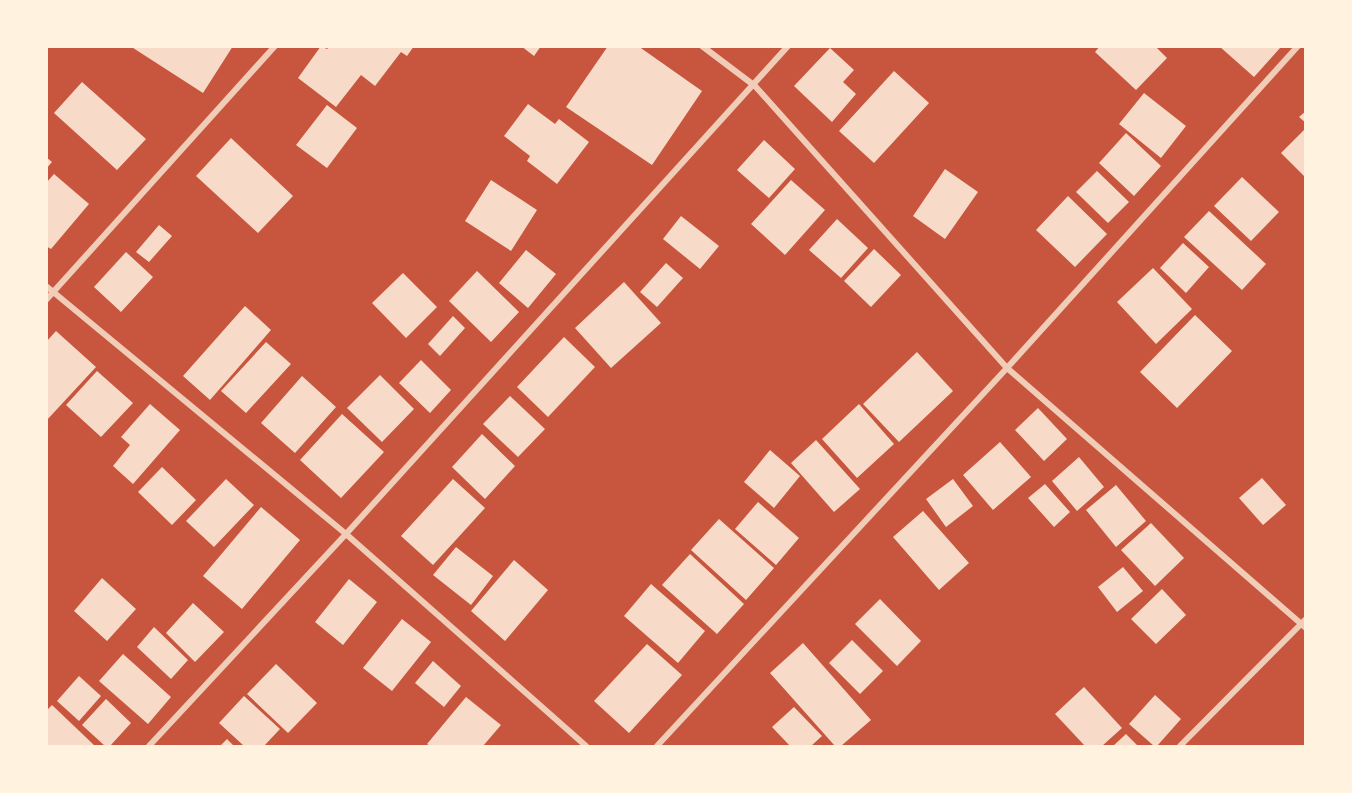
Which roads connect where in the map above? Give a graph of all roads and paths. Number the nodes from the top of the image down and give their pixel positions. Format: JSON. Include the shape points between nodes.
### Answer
{"nodes":[{"id":1,"x":275,"y":46,"type":"edge"},
{"id":2,"x":702,"y":46,"type":"edge"},
{"id":3,"x":788,"y":46,"type":"edge"},
{"id":4,"x":1298,"y":46,"type":"edge"},
{"id":5,"x":755,"y":86,"type":"junction"},
{"id":6,"x":46,"y":286,"type":"edge"},
{"id":7,"x":54,"y":292,"type":"junction"},
{"id":8,"x":46,"y":300,"type":"edge"},
{"id":9,"x":1007,"y":368,"type":"junction"},
{"id":10,"x":346,"y":534,"type":"junction"},
{"id":11,"x":1304,"y":623,"type":"edge"},
{"id":12,"x":149,"y":747,"type":"edge"},
{"id":13,"x":586,"y":747,"type":"edge"},
{"id":14,"x":657,"y":747,"type":"edge"},
{"id":15,"x":1180,"y":747,"type":"edge"}],
"edges":[{"from":1,"to":7,"type":"street"},
{"from":2,"to":5,"type":"street"},
{"from":3,"to":5,"type":"street"},
{"from":4,"to":9,"type":"street"},
{"from":5,"to":9,"type":"street"},
{"from":5,"to":10,"type":"street"},
{"from":6,"to":7,"type":"street"},
{"from":7,"to":8,"type":"street"},
{"from":7,"to":10,"type":"street"},
{"from":9,"to":11,"type":"street"},
{"from":9,"to":14,"type":"street"},
{"from":10,"to":12,"type":"street"},
{"from":10,"to":13,"type":"street"},
{"from":11,"to":15,"type":"street"}]}
